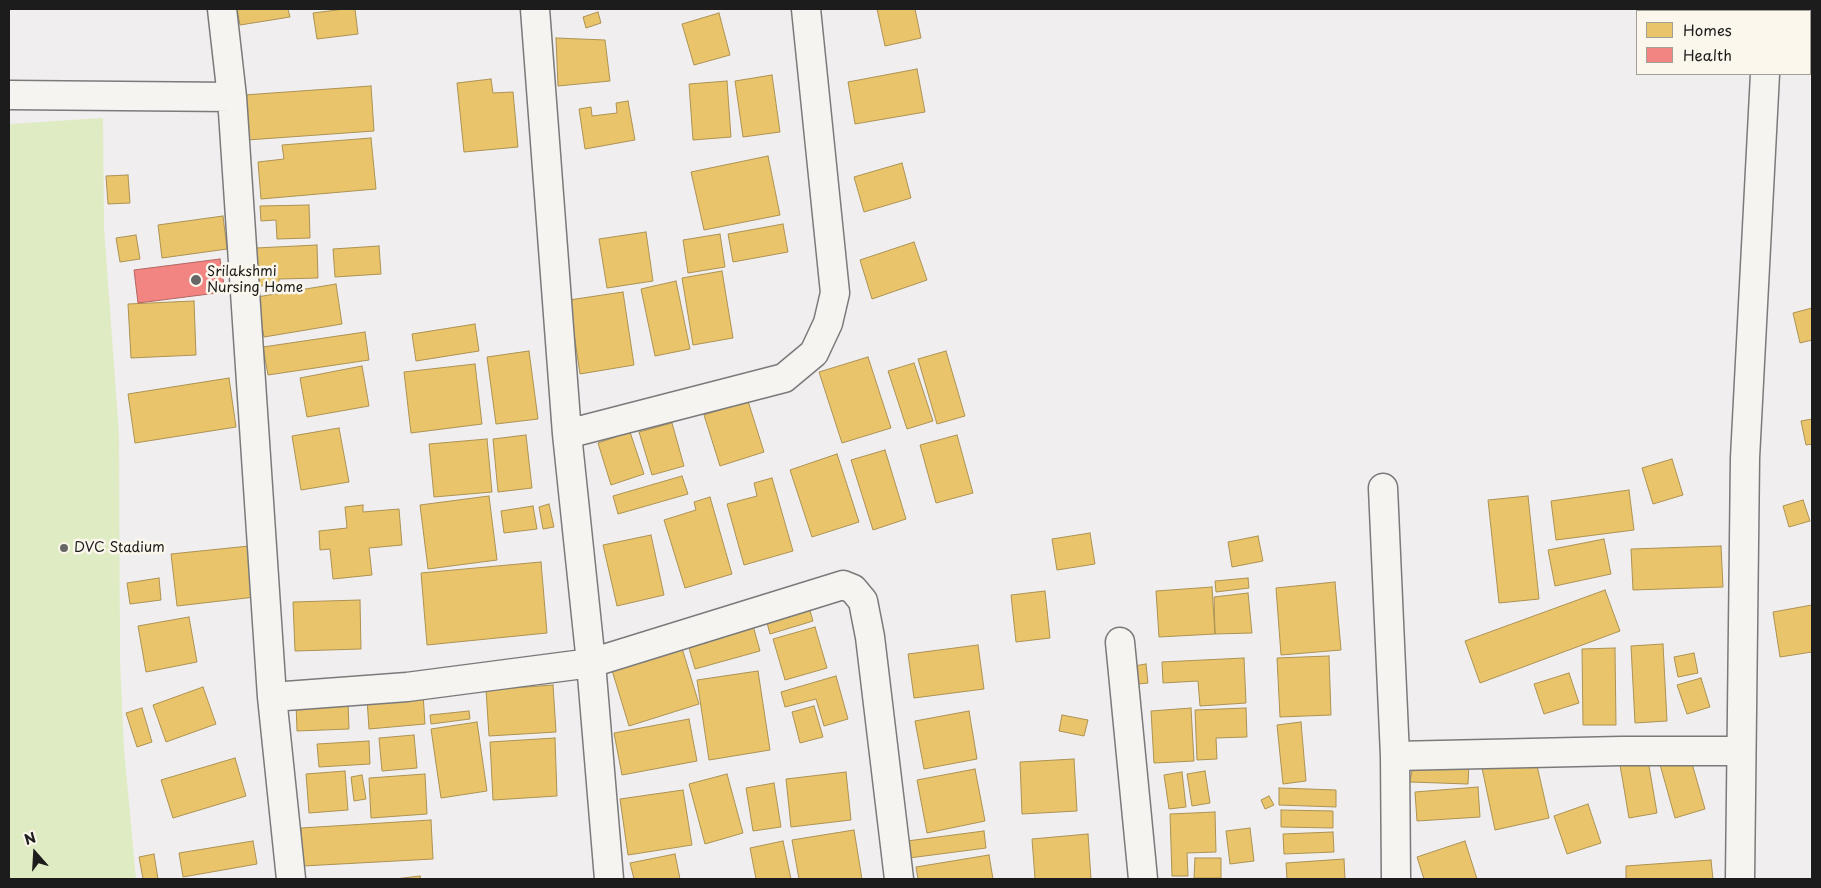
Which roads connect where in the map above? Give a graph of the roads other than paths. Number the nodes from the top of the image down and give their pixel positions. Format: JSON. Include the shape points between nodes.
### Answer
{"nodes":[{"id":1,"x":222,"y":9,"type":"edge"},
{"id":2,"x":535,"y":9,"type":"edge"},
{"id":3,"x":806,"y":9,"type":"edge"},
{"id":4,"x":1765,"y":75,"type":"edge"},
{"id":5,"x":9,"y":96,"type":"edge"},
{"id":6,"x":232,"y":98,"type":"junction"},
{"id":7,"x":567,"y":434,"type":"junction"},
{"id":8,"x":1383,"y":488,"type":"dead end"},
{"id":9,"x":1120,"y":642,"type":"dead end"},
{"id":10,"x":591,"y":663,"type":"junction"},
{"id":11,"x":272,"y":697,"type":"junction"},
{"id":12,"x":1740,"y":752,"type":"junction"},
{"id":13,"x":1395,"y":756,"type":"junction"},
{"id":14,"x":291,"y":879,"type":"edge"},
{"id":15,"x":609,"y":879,"type":"edge"},
{"id":16,"x":899,"y":879,"type":"edge"},
{"id":17,"x":1143,"y":879,"type":"edge"},
{"id":18,"x":1396,"y":879,"type":"edge"},
{"id":19,"x":1740,"y":879,"type":"edge"}],
"edges":[{"from":1,"to":6,"type":"street"},
{"from":2,"to":7,"type":"street"},
{"from":3,"to":7,"type":"street","via":[[834,294],[828,323],[814,353],[784,378]]},
{"from":4,"to":12,"type":"street","via":[[1745,458]]},
{"from":5,"to":6,"type":"street"},
{"from":6,"to":11,"type":"street"},
{"from":7,"to":10,"type":"street"},
{"from":8,"to":13,"type":"street"},
{"from":9,"to":17,"type":"street"},
{"from":10,"to":11,"type":"street","via":[[407,687]]},
{"from":10,"to":15,"type":"street"},
{"from":10,"to":16,"type":"street","via":[[843,585],[853,589],[863,601],[870,637]]},
{"from":11,"to":14,"type":"street"},
{"from":12,"to":13,"type":"street"},
{"from":12,"to":19,"type":"street"},
{"from":13,"to":18,"type":"street"}]}
